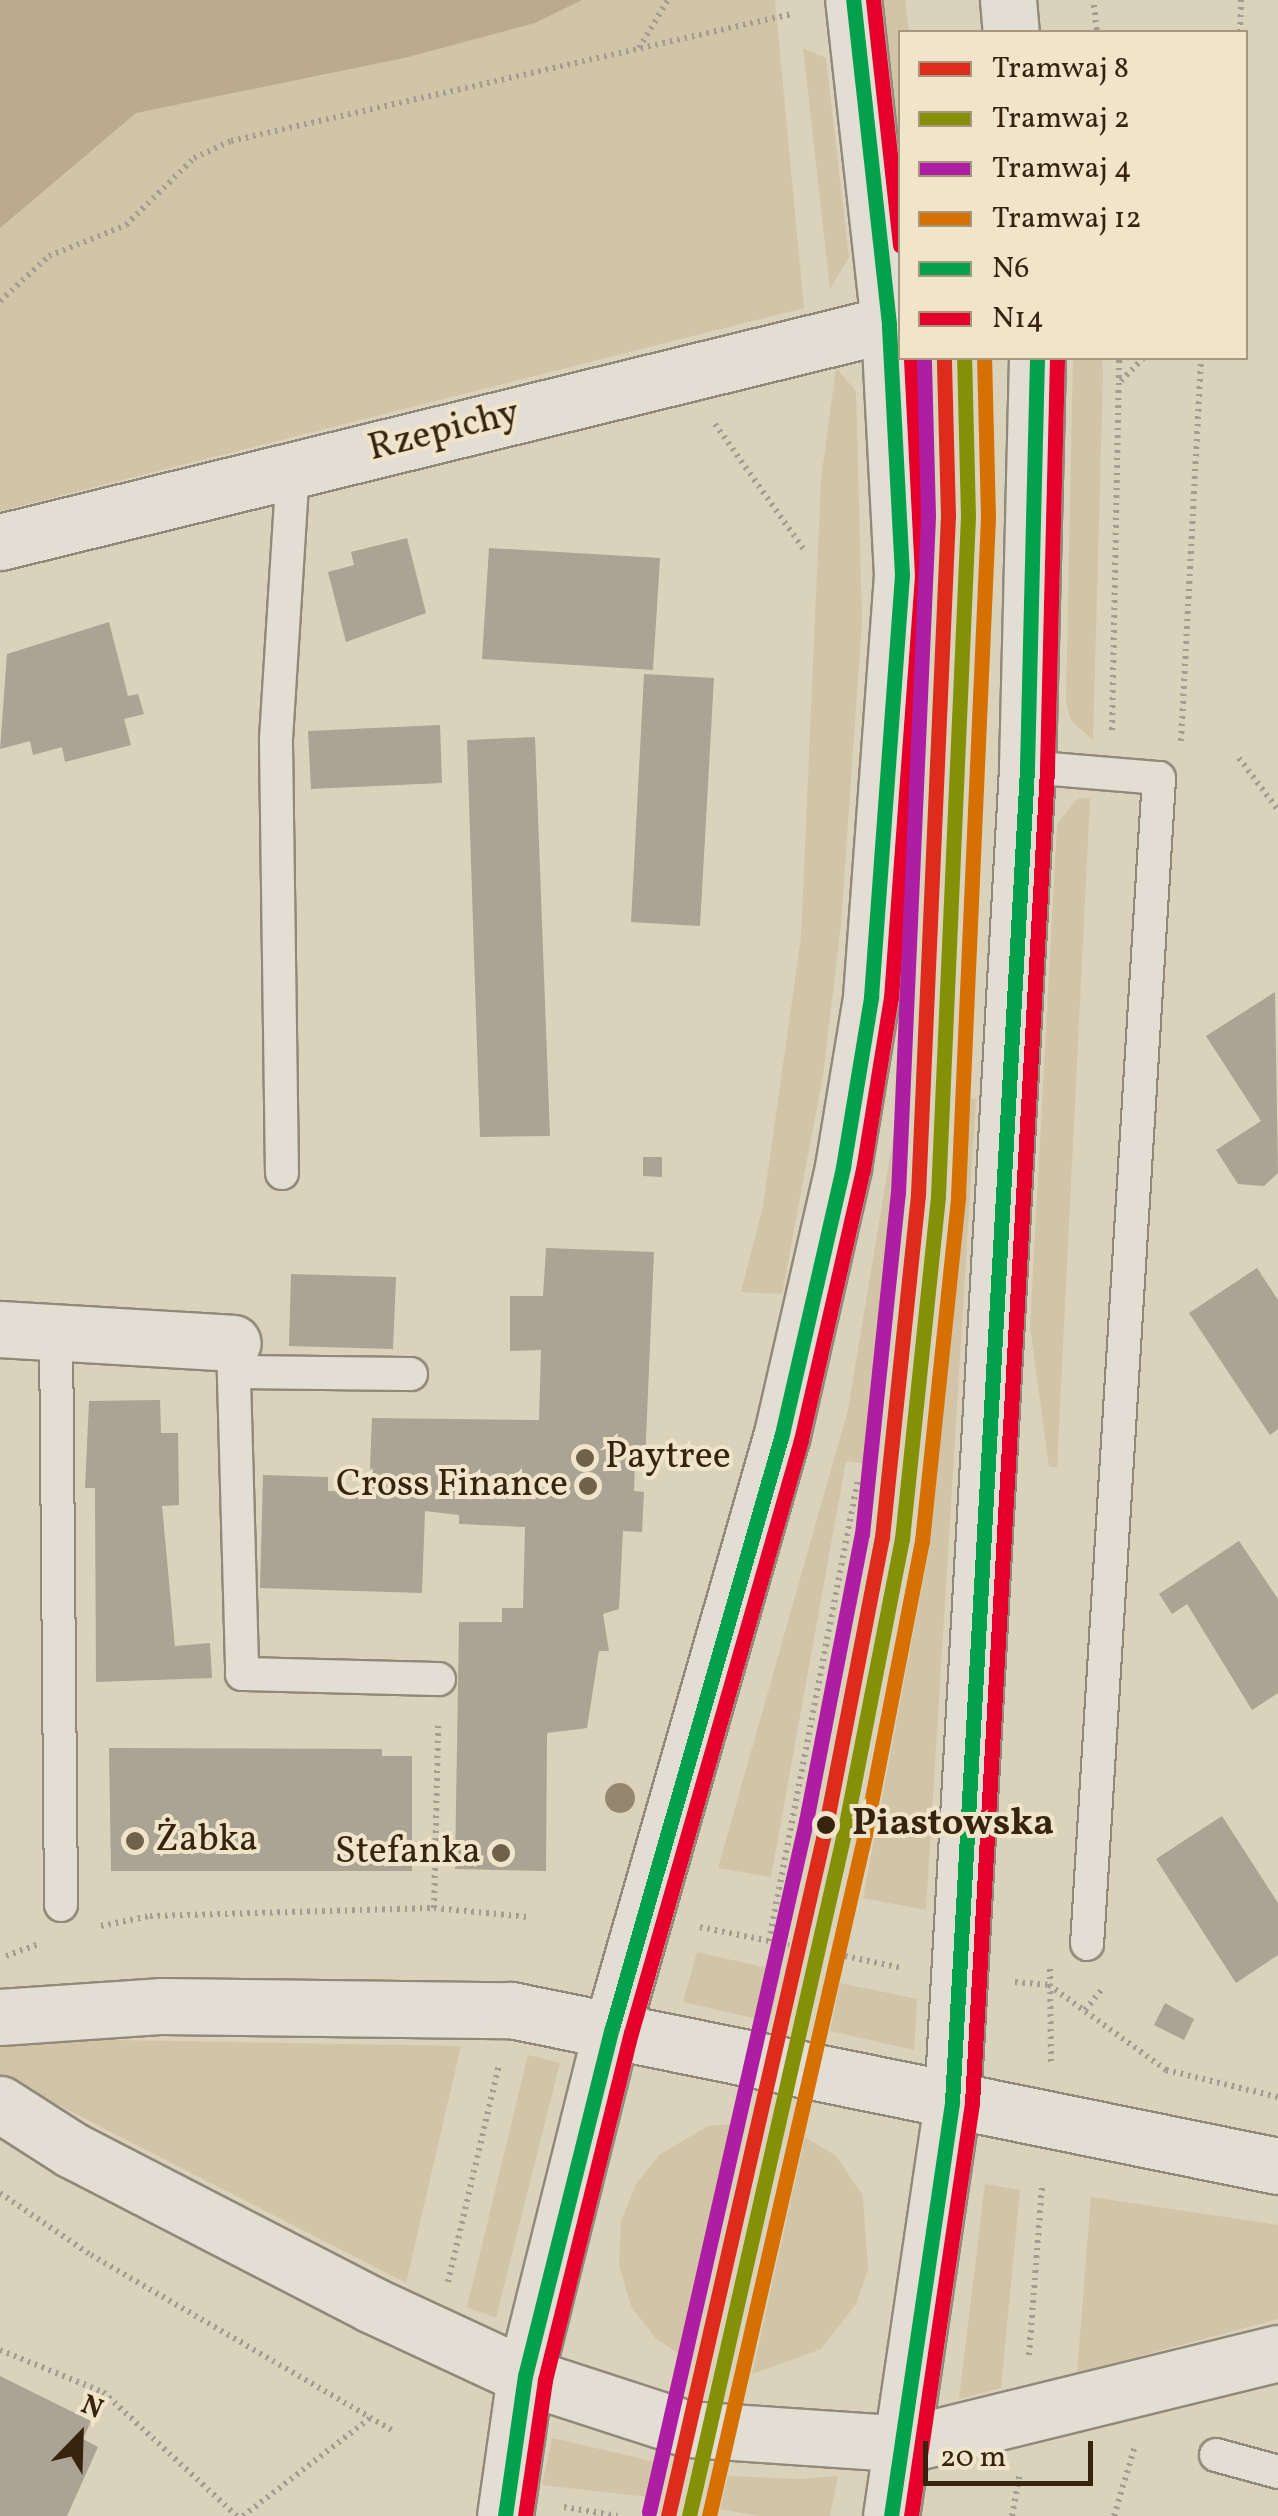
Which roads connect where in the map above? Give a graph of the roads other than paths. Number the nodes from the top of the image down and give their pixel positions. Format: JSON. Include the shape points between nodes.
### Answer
{"nodes":[{"id":1,"x":853,"y":0,"type":"edge"},
{"id":2,"x":1008,"y":0,"type":"edge"},
{"id":3,"x":1011,"y":30,"type":"edge"},
{"id":4,"x":889,"y":324,"type":"junction"},
{"id":5,"x":1037,"y":360,"type":"edge"},
{"id":6,"x":293,"y":470,"type":"junction"},
{"id":7,"x":0,"y":542,"type":"edge"},
{"id":8,"x":1027,"y":767,"type":"junction"},
{"id":9,"x":282,"y":1173,"type":"dead end"},
{"id":10,"x":0,"y":1330,"type":"edge"},
{"id":11,"x":56,"y":1331,"type":"junction"},
{"id":12,"x":234,"y":1358,"type":"junction"},
{"id":13,"x":412,"y":1374,"type":"dead end"},
{"id":14,"x":438,"y":1678,"type":"road end"},
{"id":15,"x":71,"y":1918,"type":"road end"},
{"id":16,"x":1087,"y":1944,"type":"dead end"},
{"id":17,"x":0,"y":2017,"type":"edge"},
{"id":18,"x":612,"y":2028,"type":"junction"},
{"id":19,"x":952,"y":2102,"type":"junction"},
{"id":20,"x":0,"y":2104,"type":"edge"},
{"id":21,"x":1278,"y":2166,"type":"edge"},
{"id":22,"x":1278,"y":2352,"type":"edge"},
{"id":23,"x":525,"y":2376,"type":"junction"},
{"id":24,"x":908,"y":2444,"type":"junction"},
{"id":25,"x":1216,"y":2455,"type":"dead end"},
{"id":26,"x":1278,"y":2472,"type":"edge"},
{"id":27,"x":530,"y":2511,"type":"edge"},
{"id":28,"x":892,"y":2516,"type":"edge"}],
"edges":[{"from":1,"to":4,"type":"main road"},
{"from":2,"to":3,"type":"main road"},
{"from":4,"to":6,"type":"main road","name":"Rzepichy"},
{"from":4,"to":18,"type":"main road","via":[[902,575],[871,997],[782,1434]]},
{"from":5,"to":8,"type":"main road"},
{"from":6,"to":7,"type":"main road","name":"Rzepichy"},
{"from":6,"to":9,"type":"lane","via":[[276,739]]},
{"from":8,"to":16,"type":"lane","via":[[1160,778]]},
{"from":8,"to":19,"type":"main road"},
{"from":10,"to":11,"type":"main road"},
{"from":11,"to":12,"type":"main road"},
{"from":11,"to":15,"type":"lane"},
{"from":12,"to":13,"type":"lane"},
{"from":12,"to":14,"type":"lane","via":[[242,1674]]},
{"from":17,"to":18,"type":"main road","via":[[163,2006],[511,2010]]},
{"from":18,"to":19,"type":"main road"},
{"from":18,"to":23,"type":"main road"},
{"from":19,"to":21,"type":"main road"},
{"from":19,"to":24,"type":"main road"},
{"from":20,"to":23,"type":"main road","via":[[72,2150]]},
{"from":22,"to":24,"type":"main road"},
{"from":23,"to":24,"type":"main road","via":[[688,2429]]},
{"from":23,"to":27,"type":"main road"},
{"from":24,"to":28,"type":"main road"},
{"from":25,"to":26,"type":"lane"}]}
